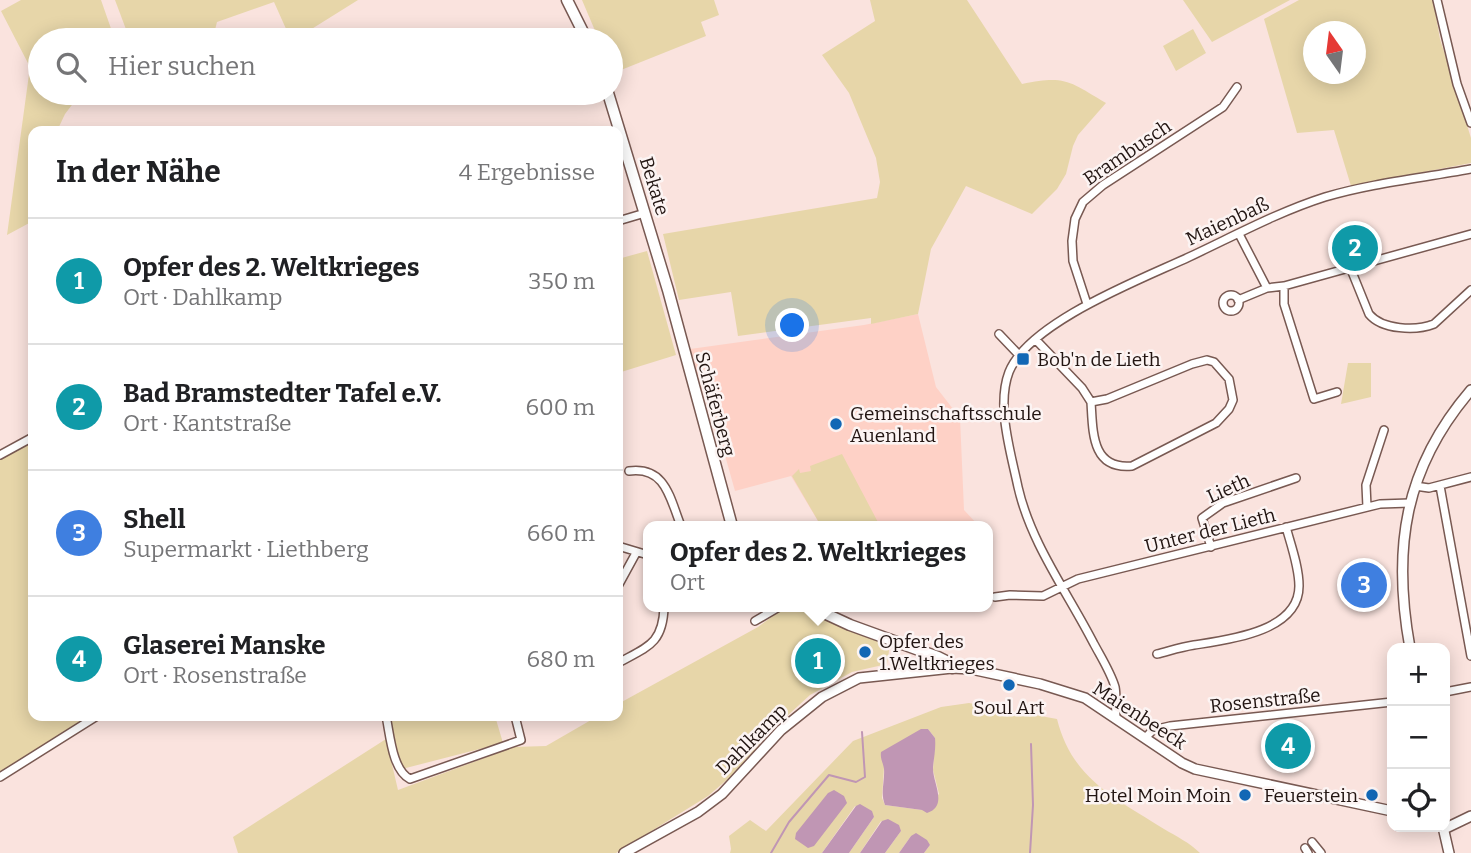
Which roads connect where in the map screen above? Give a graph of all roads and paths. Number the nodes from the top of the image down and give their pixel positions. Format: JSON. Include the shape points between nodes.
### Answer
{"nodes":[{"id":1,"x":567,"y":0,"type":"edge"},
{"id":2,"x":1437,"y":0,"type":"edge"},
{"id":3,"x":581,"y":28,"type":"edge"},
{"id":4,"x":1237,"y":87,"type":"dead end"},
{"id":5,"x":612,"y":105,"type":"edge"},
{"id":6,"x":1471,"y":122,"type":"edge"},
{"id":7,"x":618,"y":126,"type":"edge"},
{"id":8,"x":623,"y":141,"type":"edge"},
{"id":9,"x":1471,"y":169,"type":"edge"},
{"id":10,"x":645,"y":212,"type":"junction"},
{"id":11,"x":623,"y":219,"type":"edge"},
{"id":12,"x":1239,"y":233,"type":"junction"},
{"id":13,"x":1471,"y":234,"type":"edge"},
{"id":14,"x":1350,"y":267,"type":"junction"},
{"id":15,"x":1284,"y":286,"type":"junction"},
{"id":16,"x":1267,"y":288,"type":"junction"},
{"id":17,"x":1471,"y":289,"type":"edge"},
{"id":18,"x":668,"y":290,"type":"joint"},
{"id":19,"x":1238,"y":300,"type":"dead end"},
{"id":20,"x":1087,"y":304,"type":"junction"},
{"id":21,"x":999,"y":334,"type":"dead end"},
{"id":22,"x":1036,"y":340,"type":"junction"},
{"id":23,"x":1020,"y":356,"type":"junction"},
{"id":24,"x":1471,"y":390,"type":"edge"},
{"id":25,"x":1337,"y":392,"type":"dead end"},
{"id":26,"x":1091,"y":402,"type":"junction"},
{"id":27,"x":1384,"y":430,"type":"dead end"},
{"id":28,"x":28,"y":440,"type":"edge"},
{"id":29,"x":0,"y":455,"type":"edge"},
{"id":30,"x":629,"y":471,"type":"dead end"},
{"id":31,"x":1471,"y":477,"type":"edge"},
{"id":32,"x":1296,"y":478,"type":"dead end"},
{"id":33,"x":1415,"y":486,"type":"junction"},
{"id":34,"x":1440,"y":486,"type":"junction"},
{"id":35,"x":1410,"y":503,"type":"junction"},
{"id":36,"x":1367,"y":507,"type":"junction"},
{"id":37,"x":679,"y":521,"type":"edge"},
{"id":38,"x":731,"y":521,"type":"edge"},
{"id":39,"x":1286,"y":527,"type":"junction"},
{"id":40,"x":1211,"y":547,"type":"junction"},
{"id":41,"x":623,"y":548,"type":"edge"},
{"id":42,"x":636,"y":553,"type":"junction"},
{"id":43,"x":643,"y":554,"type":"edge"},
{"id":44,"x":623,"y":577,"type":"edge"},
{"id":45,"x":1061,"y":586,"type":"junction"},
{"id":46,"x":995,"y":597,"type":"dead end"},
{"id":47,"x":664,"y":612,"type":"edge"},
{"id":48,"x":770,"y":612,"type":"edge"},
{"id":49,"x":822,"y":612,"type":"edge"},
{"id":50,"x":755,"y":621,"type":"dead end"},
{"id":51,"x":1409,"y":643,"type":"edge"},
{"id":52,"x":1157,"y":654,"type":"dead end"},
{"id":53,"x":1471,"y":656,"type":"edge"},
{"id":54,"x":623,"y":660,"type":"edge"},
{"id":55,"x":952,"y":668,"type":"junction"},
{"id":56,"x":1471,"y":687,"type":"edge"},
{"id":57,"x":1450,"y":691,"type":"edge"},
{"id":58,"x":1116,"y":694,"type":"junction"},
{"id":59,"x":1387,"y":703,"type":"edge"},
{"id":60,"x":1098,"y":706,"type":"junction"},
{"id":61,"x":1116,"y":719,"type":"junction"},
{"id":62,"x":89,"y":721,"type":"edge"},
{"id":63,"x":387,"y":721,"type":"edge"},
{"id":64,"x":516,"y":721,"type":"edge"},
{"id":65,"x":1145,"y":738,"type":"junction"},
{"id":66,"x":0,"y":777,"type":"edge"},
{"id":67,"x":1387,"y":810,"type":"edge"},
{"id":68,"x":1471,"y":816,"type":"edge"},
{"id":69,"x":1450,"y":824,"type":"edge"},
{"id":70,"x":1443,"y":832,"type":"edge"},
{"id":71,"x":1312,"y":842,"type":"dead end"},
{"id":72,"x":624,"y":853,"type":"edge"},
{"id":73,"x":1321,"y":853,"type":"edge"},
{"id":74,"x":1449,"y":853,"type":"edge"}],
"edges":[{"from":1,"to":3,"type":"main road"},
{"from":2,"to":6,"type":"street"},
{"from":4,"to":20,"type":"street","name":"Brambusch","via":[[1223,107],[1083,202],[1072,242]]},
{"from":5,"to":7,"type":"main road","name":"Bekate"},
{"from":8,"to":10,"type":"main road","name":"Bekate"},
{"from":9,"to":12,"type":"street","name":"Maienbaß","via":[[1340,193]]},
{"from":10,"to":11,"type":"street"},
{"from":10,"to":18,"type":"main road","name":"Bekate"},
{"from":12,"to":16,"type":"street"},
{"from":12,"to":20,"type":"street","name":"Maienbaß"},
{"from":13,"to":14,"type":"street"},
{"from":14,"to":15,"type":"street"},
{"from":14,"to":17,"type":"street","via":[[1369,314],[1387,325],[1434,324]]},
{"from":15,"to":16,"type":"street"},
{"from":15,"to":25,"type":"street","via":[[1284,304],[1314,398]]},
{"from":16,"to":19,"type":"street"},
{"from":18,"to":38,"type":"main road","name":"Schäferberg"},
{"from":20,"to":22,"type":"street","name":"Maienbaß"},
{"from":21,"to":23,"type":"street"},
{"from":22,"to":23,"type":"street","name":"Maienbaß"},
{"from":22,"to":26,"type":"street"},
{"from":23,"to":45,"type":"street","name":"Maienbaß","via":[[1005,386],[1008,436],[1022,500]]},
{"from":24,"to":33,"type":"street","via":[[1440,431]]},
{"from":26,"to":26,"type":"street","via":[[1207,360],[1224,372],[1233,400],[1216,423],[1122,467],[1112,465],[1098,450]]},
{"from":27,"to":36,"type":"street","via":[[1366,485]]},
{"from":28,"to":29,"type":"street"},
{"from":30,"to":37,"type":"street","via":[[657,476]]},
{"from":31,"to":34,"type":"street"},
{"from":32,"to":40,"type":"street","name":"Lieth","via":[[1223,503],[1202,518]]},
{"from":33,"to":34,"type":"street"},
{"from":33,"to":35,"type":"street"},
{"from":34,"to":53,"type":"street"},
{"from":35,"to":36,"type":"street","name":"Unter der Lieth"},
{"from":35,"to":51,"type":"street","via":[[1401,582]]},
{"from":36,"to":39,"type":"street","name":"Unter der Lieth"},
{"from":39,"to":40,"type":"street","name":"Unter der Lieth"},
{"from":39,"to":52,"type":"street","via":[[1299,588],[1287,614],[1255,633]]},
{"from":40,"to":45,"type":"street","name":"Unter der Lieth"},
{"from":41,"to":42,"type":"street"},
{"from":42,"to":43,"type":"street"},
{"from":42,"to":44,"type":"street"},
{"from":45,"to":46,"type":"street","name":"Unter der Lieth","via":[[1043,596]]},
{"from":45,"to":58,"type":"street","name":"Maienbaß","via":[[1082,619]]},
{"from":47,"to":54,"type":"street","via":[[655,640]]},
{"from":48,"to":50,"type":"street"},
{"from":49,"to":55,"type":"main road","via":[[938,657]]},
{"from":55,"to":60,"type":"street","name":"Maienbeeck","via":[[1040,684]]},
{"from":55,"to":72,"type":"street","name":"Dahlkamp","via":[[859,678],[822,696],[781,730],[722,794]]},
{"from":56,"to":57,"type":"street"},
{"from":58,"to":60,"type":"street"},
{"from":58,"to":61,"type":"street","name":"Maienbaß"},
{"from":59,"to":65,"type":"street","name":"Rosenstraße","via":[[1170,726],[1153,730]]},
{"from":60,"to":61,"type":"street","name":"Maienbeeck"},
{"from":61,"to":65,"type":"street","name":"Maienbeeck"},
{"from":62,"to":66,"type":"street"},
{"from":63,"to":64,"type":"street","via":[[398,765],[410,779],[521,740]]},
{"from":65,"to":67,"type":"street","name":"Maienbeeck","via":[[1195,769]]},
{"from":68,"to":69,"type":"street"},
{"from":70,"to":74,"type":"street"},
{"from":71,"to":73,"type":"street"}]}
